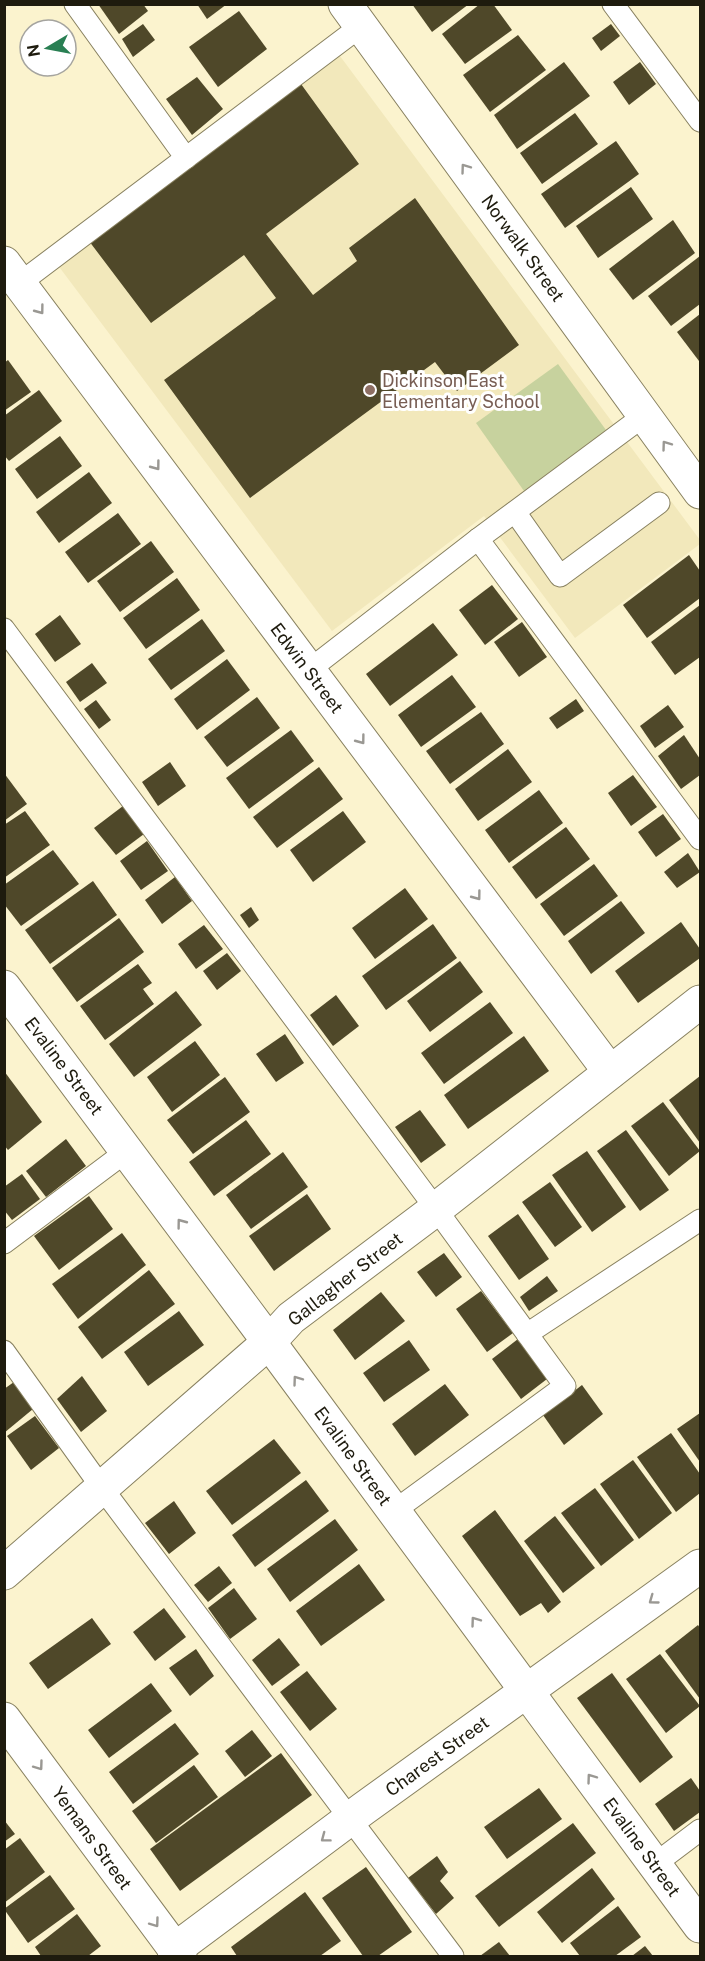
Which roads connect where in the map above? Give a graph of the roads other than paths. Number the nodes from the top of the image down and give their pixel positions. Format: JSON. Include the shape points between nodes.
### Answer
{"nodes":[{"id":1,"x":75,"y":4,"type":"edge"},
{"id":2,"x":613,"y":4,"type":"edge"},
{"id":3,"x":353,"y":15,"type":"edge"},
{"id":4,"x":700,"y":122,"type":"edge"},
{"id":5,"x":186,"y":158,"type":"junction"},
{"id":6,"x":12,"y":273,"type":"edge"},
{"id":7,"x":645,"y":415,"type":"junction"},
{"id":8,"x":700,"y":492,"type":"edge"},
{"id":9,"x":658,"y":503,"type":"dead end"},
{"id":10,"x":515,"y":512,"type":"junction"},
{"id":11,"x":478,"y":539,"type":"junction"},
{"id":12,"x":4,"y":629,"type":"edge"},
{"id":13,"x":309,"y":670,"type":"junction"},
{"id":14,"x":700,"y":839,"type":"edge"},
{"id":15,"x":5,"y":989,"type":"edge"},
{"id":16,"x":700,"y":1002,"type":"edge"},
{"id":17,"x":610,"y":1072,"type":"junction"},
{"id":18,"x":127,"y":1151,"type":"junction"},
{"id":19,"x":436,"y":1209,"type":"junction"},
{"id":20,"x":700,"y":1220,"type":"edge"},
{"id":21,"x":4,"y":1243,"type":"edge"},
{"id":22,"x":527,"y":1334,"type":"junction"},
{"id":23,"x":269,"y":1342,"type":"junction"},
{"id":24,"x":4,"y":1351,"type":"edge"},
{"id":25,"x":102,"y":1488,"type":"junction"},
{"id":26,"x":394,"y":1511,"type":"junction"},
{"id":27,"x":700,"y":1566,"type":"edge"},
{"id":28,"x":4,"y":1573,"type":"edge"},
{"id":29,"x":527,"y":1692,"type":"junction"},
{"id":30,"x":4,"y":1719,"type":"edge"},
{"id":31,"x":351,"y":1819,"type":"junction"},
{"id":32,"x":700,"y":1830,"type":"edge"},
{"id":33,"x":655,"y":1864,"type":"junction"},
{"id":34,"x":700,"y":1926,"type":"edge"},
{"id":35,"x":177,"y":1953,"type":"edge"},
{"id":36,"x":453,"y":1956,"type":"edge"}],
"edges":[{"from":1,"to":5,"type":"lane"},
{"from":2,"to":4,"type":"lane"},
{"from":3,"to":5,"type":"lane"},
{"from":7,"to":3,"type":"street","name":"Norwalk Street","one_way":true},
{"from":5,"to":6,"type":"lane"},
{"from":6,"to":13,"type":"street","name":"Edwin Street","one_way":true},
{"from":8,"to":7,"type":"street","name":"Norwalk Street","one_way":true},
{"from":7,"to":10,"type":"lane"},
{"from":9,"to":10,"type":"lane","via":[[560,576]]},
{"from":10,"to":11,"type":"lane"},
{"from":11,"to":13,"type":"lane"},
{"from":11,"to":14,"type":"lane"},
{"from":12,"to":19,"type":"lane"},
{"from":13,"to":17,"type":"street","name":"Edwin Street","one_way":true},
{"from":15,"to":18,"type":"street","name":"Evaline Street"},
{"from":16,"to":17,"type":"street","name":"Gallagher Street"},
{"from":17,"to":19,"type":"street","name":"Gallagher Street"},
{"from":18,"to":21,"type":"lane"},
{"from":23,"to":18,"type":"street","name":"Evaline Street","one_way":true},
{"from":19,"to":22,"type":"lane"},
{"from":19,"to":23,"type":"street","name":"Gallagher Street","via":[[291,1318]]},
{"from":20,"to":22,"type":"lane"},
{"from":22,"to":26,"type":"lane","via":[[565,1386]]},
{"from":23,"to":25,"type":"street","name":"Gallagher Street"},
{"from":26,"to":23,"type":"street","name":"Evaline Street","one_way":true},
{"from":24,"to":25,"type":"lane"},
{"from":25,"to":28,"type":"street","name":"Gallagher Street"},
{"from":25,"to":31,"type":"lane"},
{"from":29,"to":26,"type":"street","name":"Evaline Street","one_way":true},
{"from":27,"to":29,"type":"street","name":"Charest Street","one_way":true},
{"from":29,"to":31,"type":"street","name":"Charest Street"},
{"from":33,"to":29,"type":"street","name":"Evaline Street","one_way":true},
{"from":30,"to":35,"type":"street","name":"Yemans Street","one_way":true},
{"from":31,"to":35,"type":"street","name":"Charest Street","one_way":true},
{"from":31,"to":36,"type":"lane"},
{"from":32,"to":33,"type":"lane"},
{"from":33,"to":34,"type":"street","name":"Evaline Street"}]}
